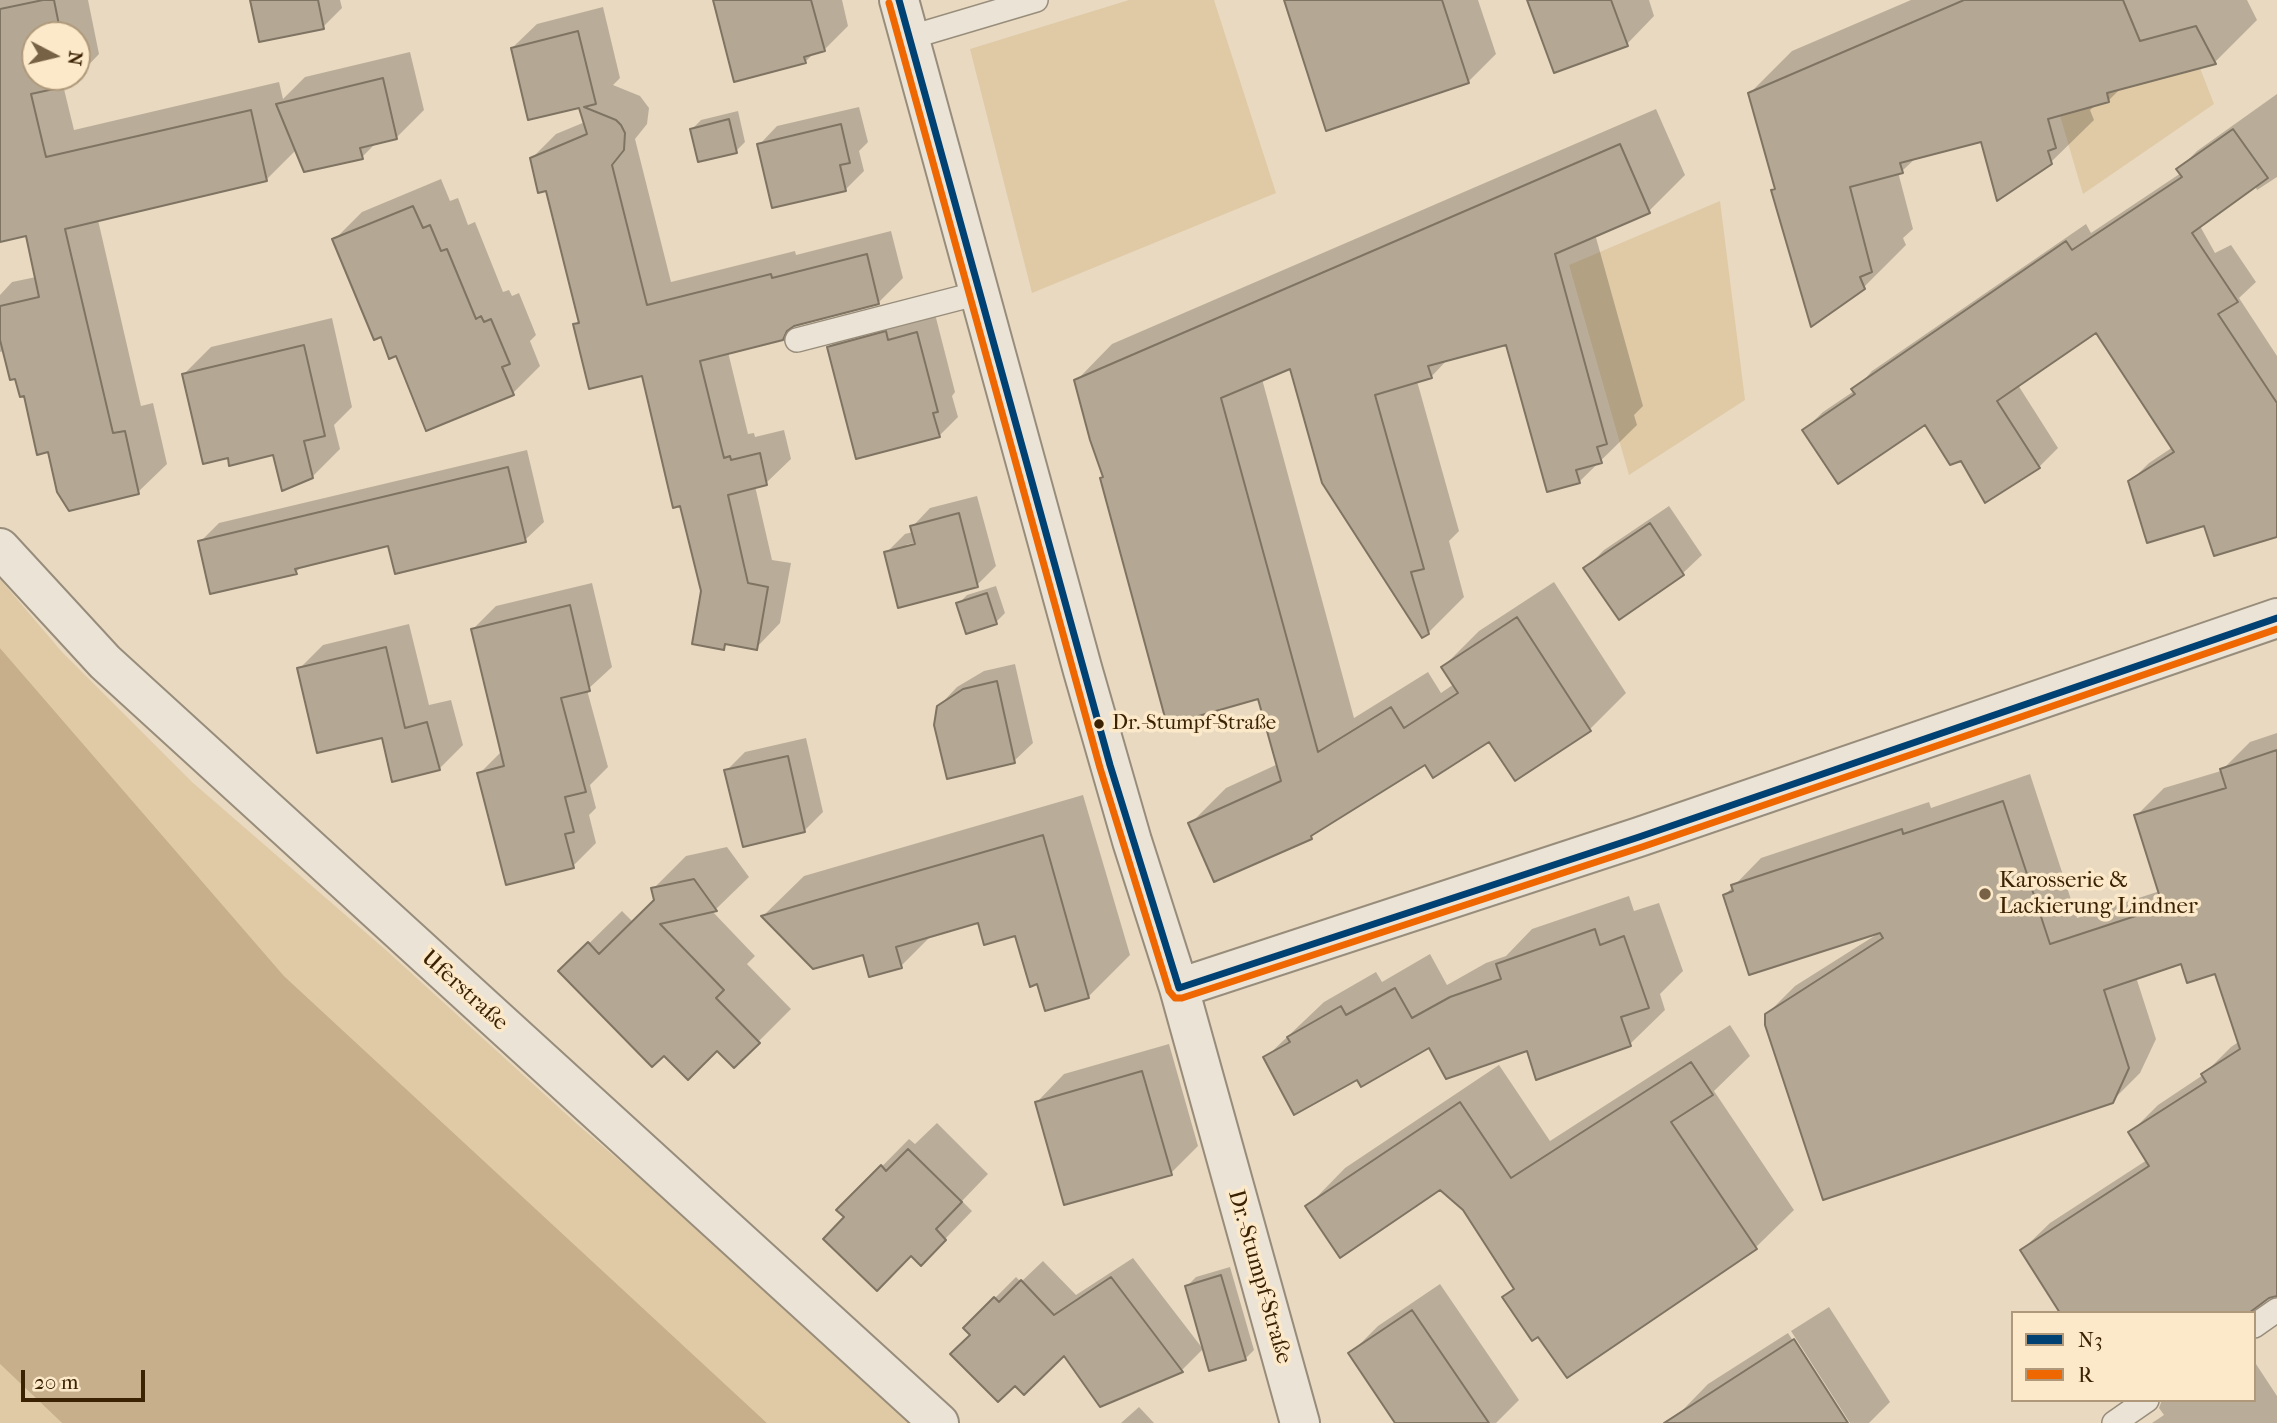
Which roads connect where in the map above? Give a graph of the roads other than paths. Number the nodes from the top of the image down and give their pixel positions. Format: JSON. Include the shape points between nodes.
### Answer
{"nodes":[{"id":1,"x":899,"y":0,"type":"edge"},
{"id":2,"x":1035,"y":0,"type":"edge"},
{"id":3,"x":908,"y":38,"type":"junction"},
{"id":4,"x":979,"y":293,"type":"junction"},
{"id":5,"x":797,"y":340,"type":"dead end"},
{"id":6,"x":0,"y":548,"type":"edge"},
{"id":7,"x":2277,"y":618,"type":"edge"},
{"id":8,"x":1179,"y":988,"type":"junction"},
{"id":9,"x":2277,"y":1310,"type":"edge"},
{"id":10,"x":2256,"y":1325,"type":"edge"},
{"id":11,"x":2144,"y":1402,"type":"edge"},
{"id":12,"x":939,"y":1423,"type":"edge"},
{"id":13,"x":1300,"y":1423,"type":"edge"},
{"id":14,"x":2114,"y":1423,"type":"edge"}],
"edges":[{"from":1,"to":3,"type":"street","name":"Dr.-Stumpf-Straße"},
{"from":2,"to":3,"type":"lane"},
{"from":3,"to":4,"type":"street","name":"Dr.-Stumpf-Straße"},
{"from":4,"to":5,"type":"lane"},
{"from":4,"to":8,"type":"street","name":"Dr.-Stumpf-Straße","via":[[1110,765]]},
{"from":6,"to":12,"type":"street","name":"Uferstraße","via":[[104,662]]},
{"from":7,"to":8,"type":"street","via":[[1653,833]]},
{"from":8,"to":13,"type":"street","name":"Dr.-Stumpf-Straße"},
{"from":9,"to":10,"type":"lane"},
{"from":11,"to":14,"type":"lane"}]}
